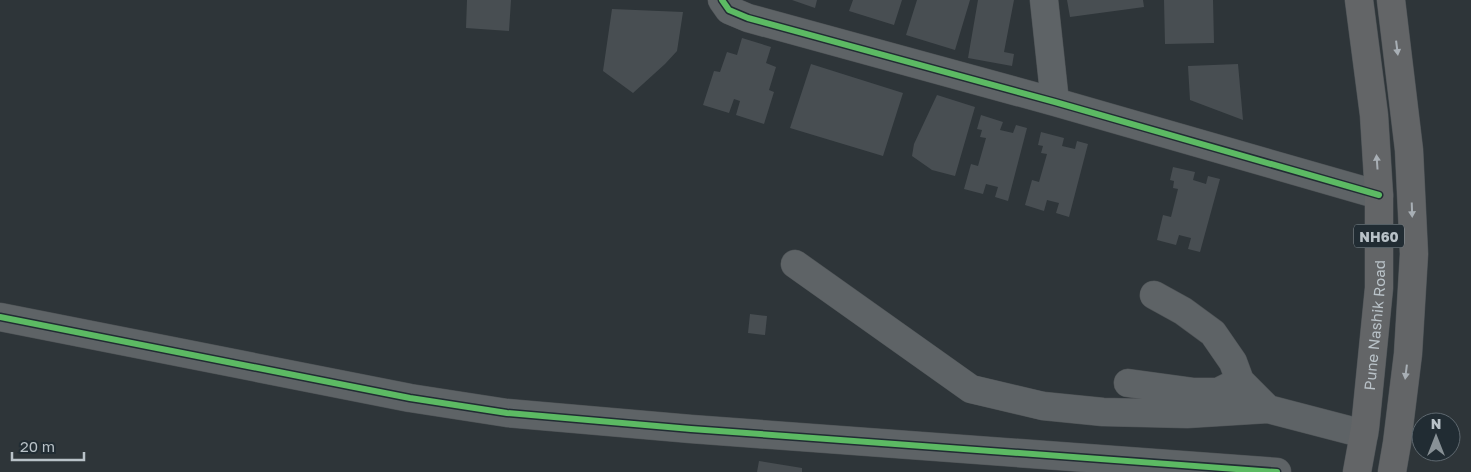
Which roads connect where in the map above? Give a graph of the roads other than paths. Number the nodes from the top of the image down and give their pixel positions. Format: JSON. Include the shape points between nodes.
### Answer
{"nodes":[{"id":1,"x":722,"y":0,"type":"edge"},
{"id":2,"x":1044,"y":0,"type":"edge"},
{"id":3,"x":1359,"y":0,"type":"edge"},
{"id":4,"x":1391,"y":0,"type":"edge"},
{"id":5,"x":1055,"y":102,"type":"junction"},
{"id":6,"x":1379,"y":194,"type":"junction"},
{"id":7,"x":795,"y":264,"type":"dead end"},
{"id":8,"x":1154,"y":295,"type":"dead end"},
{"id":9,"x":0,"y":317,"type":"edge"},
{"id":10,"x":1240,"y":381,"type":"junction"},
{"id":11,"x":1128,"y":383,"type":"dead end"},
{"id":12,"x":1268,"y":409,"type":"junction"},
{"id":13,"x":1364,"y":434,"type":"junction"},
{"id":14,"x":1277,"y":472,"type":"edge"},
{"id":15,"x":1357,"y":472,"type":"edge"},
{"id":16,"x":1392,"y":472,"type":"edge"}],
"edges":[{"from":1,"to":5,"type":"street","via":[[729,10],[748,18]]},
{"from":2,"to":5,"type":"street"},
{"from":6,"to":3,"type":"highway","name":"Pune Nashik Road","number":"NH60","one_way":true,"via":[[1374,115]]},
{"from":4,"to":16,"type":"highway","number":"NH60","one_way":true,"via":[[1409,150],[1414,254],[1408,354]]},
{"from":5,"to":6,"type":"street"},
{"from":6,"to":13,"type":"highway","name":"Pune Nashik Road","number":"NH60","via":[[1379,288]]},
{"from":7,"to":12,"type":"street","via":[[971,389],[1042,406],[1103,412],[1187,414]]},
{"from":8,"to":10,"type":"street","via":[[1213,333],[1233,362]]},
{"from":9,"to":14,"type":"street","via":[[410,398],[507,413]]},
{"from":10,"to":11,"type":"street","via":[[1218,392]]},
{"from":10,"to":12,"type":"street"},
{"from":12,"to":13,"type":"street"},
{"from":13,"to":15,"type":"highway","name":"Pune Nashik Road","number":"NH60"}]}
